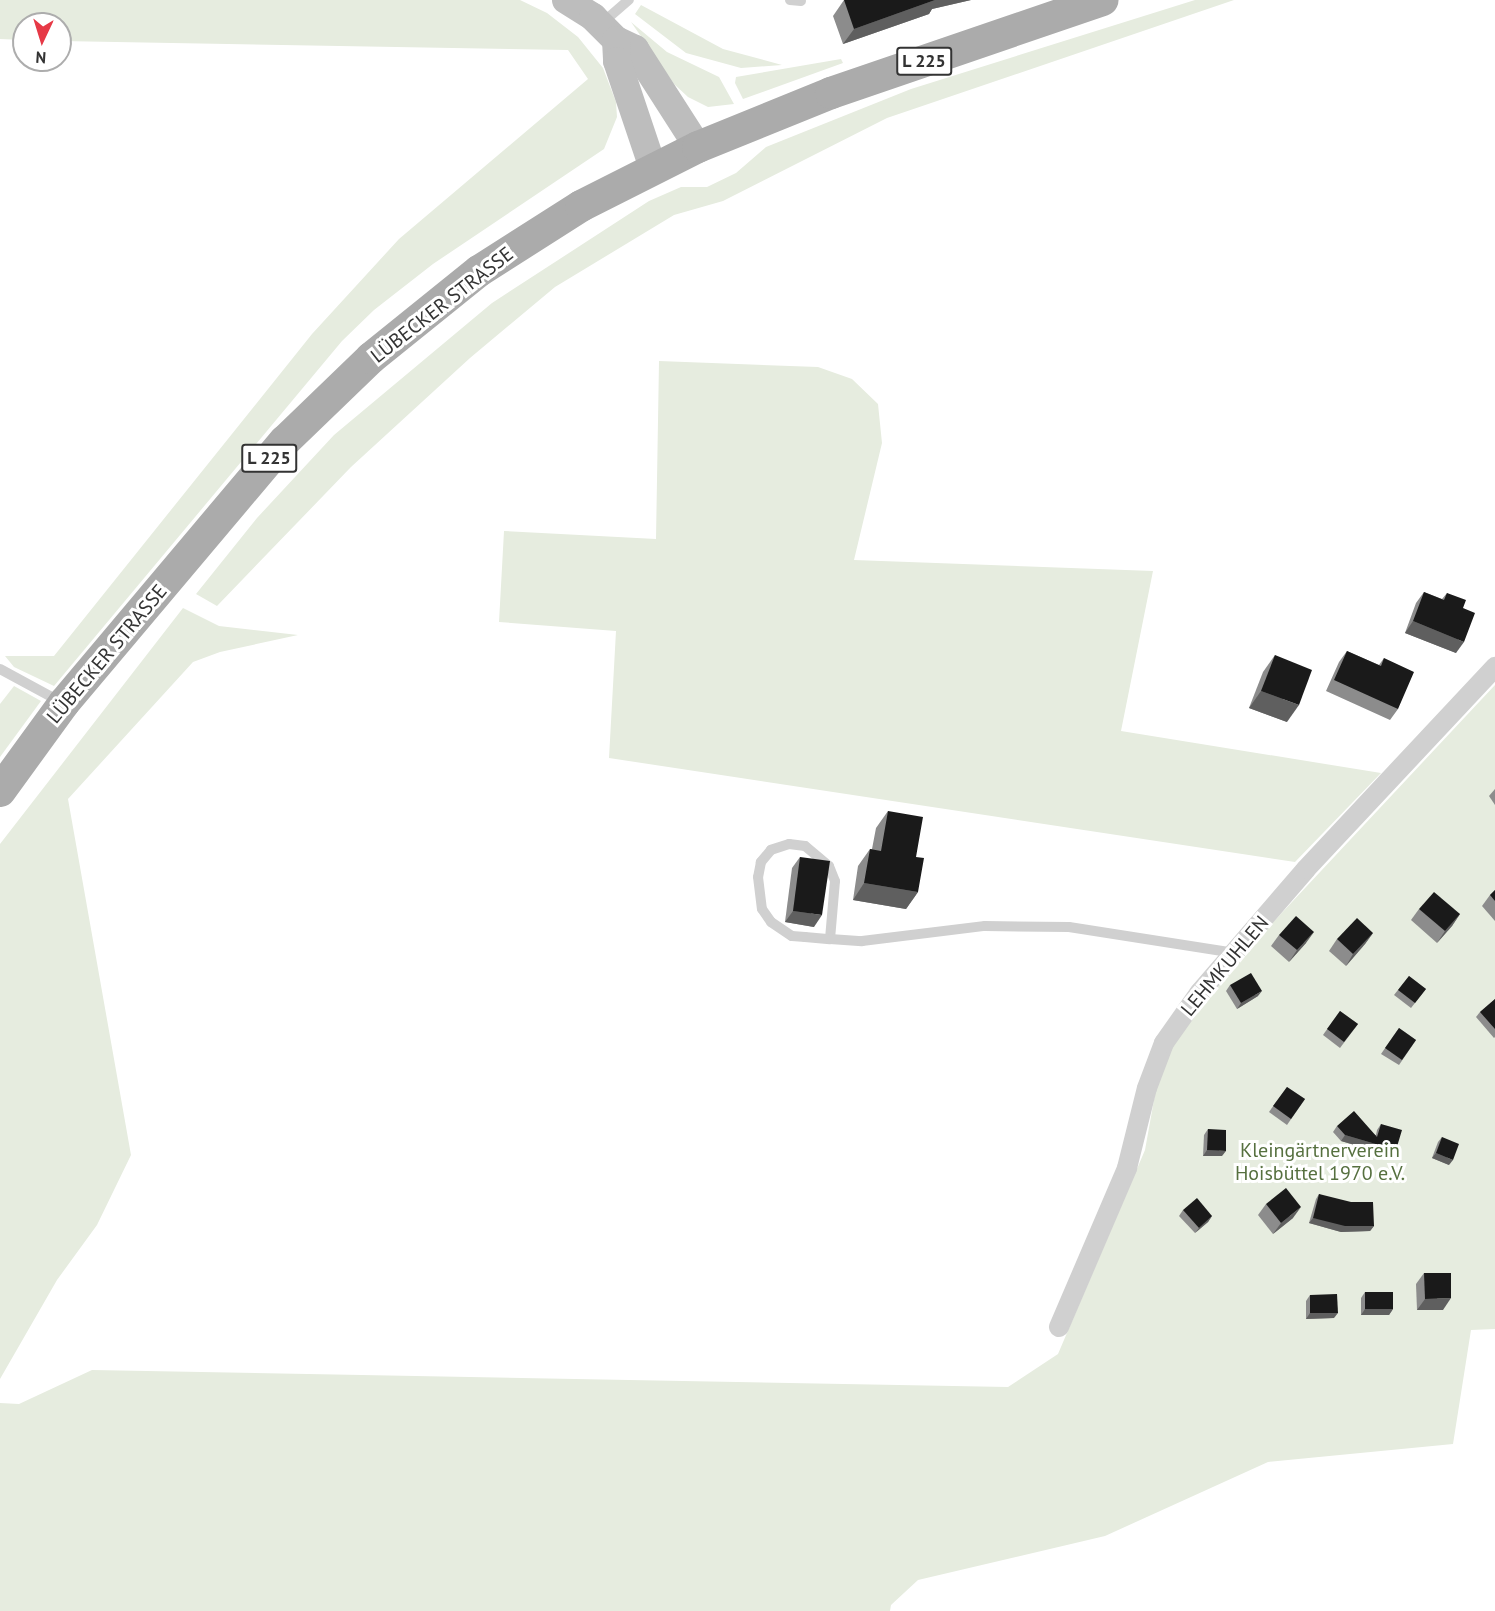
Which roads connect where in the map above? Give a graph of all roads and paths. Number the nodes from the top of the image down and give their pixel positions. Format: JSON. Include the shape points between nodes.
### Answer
{"nodes":[{"id":1,"x":566,"y":0,"type":"edge"},
{"id":2,"x":630,"y":0,"type":"edge"},
{"id":3,"x":1102,"y":0,"type":"edge"},
{"id":4,"x":608,"y":32,"type":"junction"},
{"id":5,"x":698,"y":147,"type":"junction"},
{"id":6,"x":653,"y":168,"type":"junction"},
{"id":7,"x":1495,"y":667,"type":"edge"},
{"id":8,"x":0,"y":669,"type":"edge"},
{"id":9,"x":64,"y":704,"type":"junction"},
{"id":10,"x":0,"y":791,"type":"edge"},
{"id":11,"x":830,"y":939,"type":"junction"},
{"id":12,"x":1235,"y":952,"type":"junction"},
{"id":13,"x":1059,"y":1327,"type":"dead end"}],
"edges":[{"from":1,"to":4,"type":"street"},
{"from":2,"to":4,"type":"lane"},
{"from":3,"to":5,"type":"main road","name":"LÜBECKER STRASSE","number":"L 225","via":[[831,93]]},
{"from":4,"to":5,"type":"street","via":[[635,49],[646,63]]},
{"from":4,"to":6,"type":"street"},
{"from":5,"to":6,"type":"main road","name":"LÜBECKER STRASSE","number":"L 225"},
{"from":6,"to":9,"type":"main road","name":"LÜBECKER STRASSE","number":"L 225","via":[[581,206],[479,271],[363,365],[285,441]]},
{"from":7,"to":12,"type":"street","name":"LEHMKUHLEN"},
{"from":8,"to":9,"type":"lane"},
{"from":9,"to":10,"type":"main road","name":"LÜBECKER STRASSE","number":"L 225"},
{"from":11,"to":11,"type":"lane","via":[[792,936],[771,922],[762,909],[758,877],[761,862],[771,850],[789,844],[805,846],[829,866],[835,881]]},
{"from":11,"to":12,"type":"lane","via":[[907,938],[985,926],[1069,927]]},
{"from":12,"to":13,"type":"street","name":"LEHMKUHLEN","via":[[1164,1043],[1147,1088],[1138,1136]]}]}
